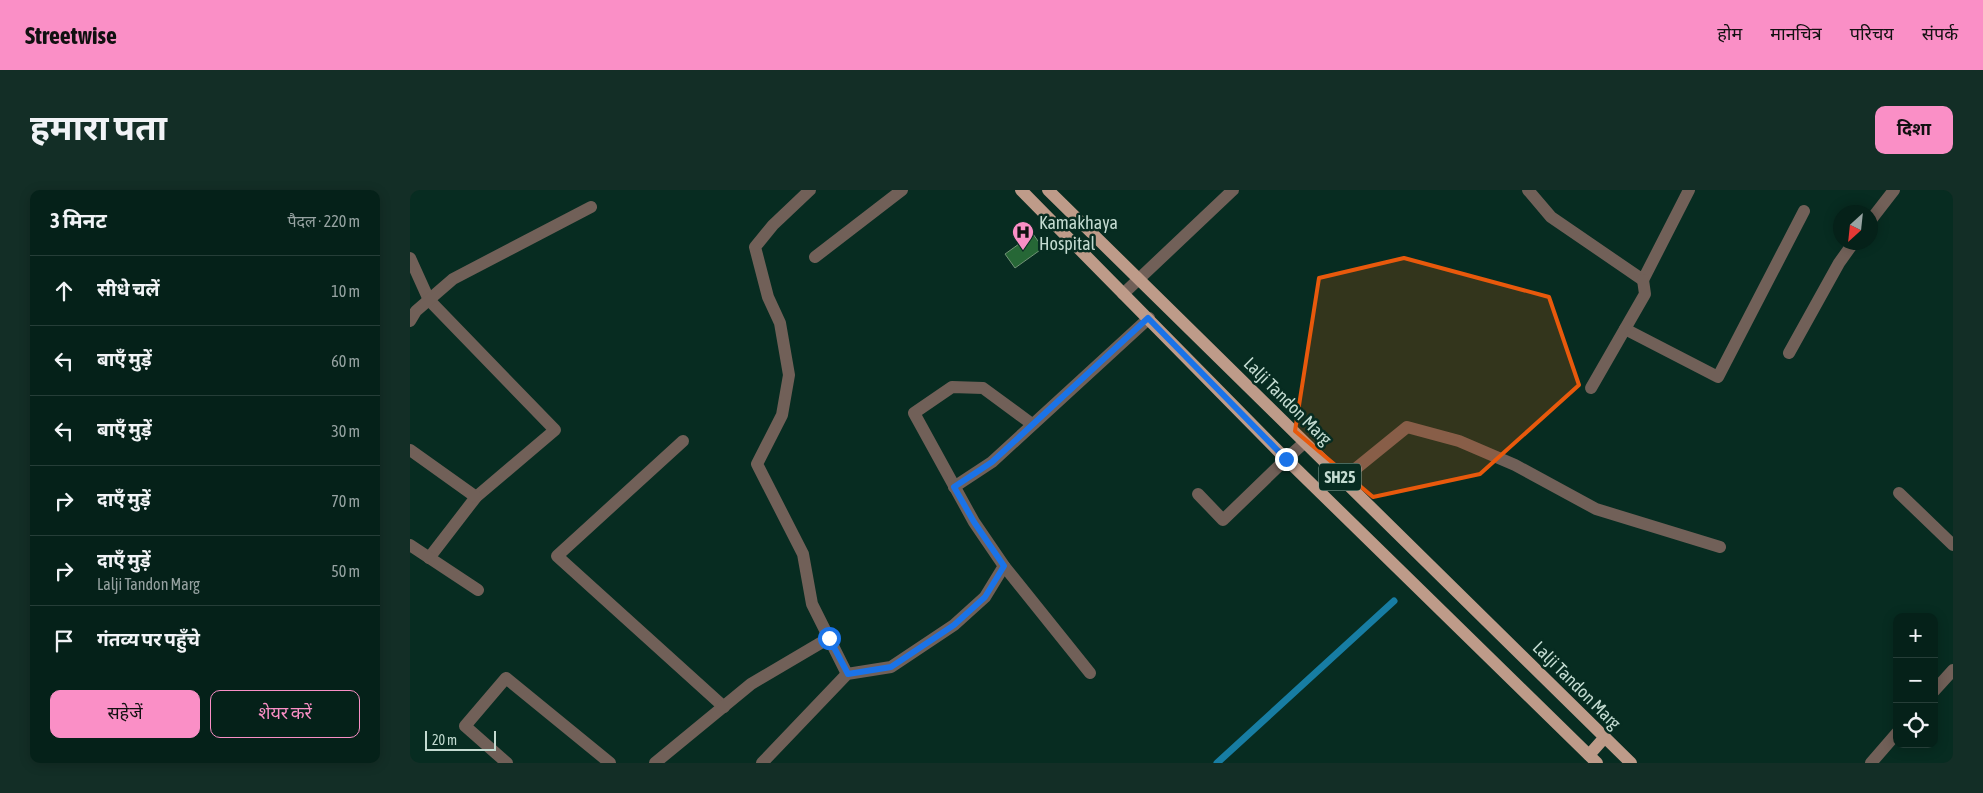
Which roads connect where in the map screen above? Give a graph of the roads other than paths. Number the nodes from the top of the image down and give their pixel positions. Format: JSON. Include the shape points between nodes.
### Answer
{"nodes":[{"id":1,"x":810,"y":190,"type":"edge"},
{"id":2,"x":902,"y":190,"type":"edge"},
{"id":3,"x":1021,"y":190,"type":"edge"},
{"id":4,"x":1048,"y":190,"type":"edge"},
{"id":5,"x":1232,"y":190,"type":"edge"},
{"id":6,"x":1528,"y":190,"type":"edge"},
{"id":7,"x":1689,"y":190,"type":"edge"},
{"id":8,"x":1894,"y":190,"type":"edge"},
{"id":9,"x":591,"y":207,"type":"dead end"},
{"id":10,"x":1804,"y":211,"type":"dead end"},
{"id":11,"x":1878,"y":211,"type":"edge"},
{"id":12,"x":1848,"y":250,"type":"edge"},
{"id":13,"x":815,"y":257,"type":"dead end"},
{"id":14,"x":410,"y":258,"type":"edge"},
{"id":15,"x":1139,"y":279,"type":"junction"},
{"id":16,"x":1643,"y":280,"type":"junction"},
{"id":17,"x":1123,"y":294,"type":"junction"},
{"id":18,"x":429,"y":300,"type":"junction"},
{"id":19,"x":1148,"y":318,"type":"junction"},
{"id":20,"x":410,"y":321,"type":"edge"},
{"id":21,"x":1625,"y":329,"type":"junction"},
{"id":22,"x":1789,"y":353,"type":"dead end"},
{"id":23,"x":1591,"y":388,"type":"dead end"},
{"id":24,"x":1032,"y":424,"type":"junction"},
{"id":25,"x":683,"y":441,"type":"dead end"},
{"id":26,"x":1304,"y":443,"type":"junction"},
{"id":27,"x":410,"y":450,"type":"edge"},
{"id":28,"x":1286,"y":459,"type":"junction"},
{"id":29,"x":1343,"y":479,"type":"junction"},
{"id":30,"x":954,"y":487,"type":"junction"},
{"id":31,"x":1899,"y":492,"type":"dead end"},
{"id":32,"x":1198,"y":494,"type":"dead end"},
{"id":33,"x":476,"y":496,"type":"junction"},
{"id":34,"x":410,"y":545,"type":"edge"},
{"id":35,"x":1953,"y":545,"type":"edge"},
{"id":36,"x":1720,"y":547,"type":"dead end"},
{"id":37,"x":430,"y":558,"type":"junction"},
{"id":38,"x":1004,"y":566,"type":"junction"},
{"id":39,"x":478,"y":590,"type":"dead end"},
{"id":40,"x":829,"y":638,"type":"junction"},
{"id":41,"x":1953,"y":670,"type":"edge"},
{"id":42,"x":1090,"y":673,"type":"dead end"},
{"id":43,"x":848,"y":674,"type":"junction"},
{"id":44,"x":1938,"y":687,"type":"edge"},
{"id":45,"x":724,"y":707,"type":"junction"},
{"id":46,"x":1605,"y":737,"type":"junction"},
{"id":47,"x":1893,"y":738,"type":"edge"},
{"id":48,"x":1593,"y":759,"type":"edge"},
{"id":49,"x":602,"y":761,"type":"edge"},
{"id":50,"x":507,"y":763,"type":"edge"},
{"id":51,"x":655,"y":763,"type":"edge"},
{"id":52,"x":762,"y":763,"type":"edge"},
{"id":53,"x":1631,"y":763,"type":"edge"},
{"id":54,"x":1871,"y":763,"type":"edge"}],
"edges":[{"from":1,"to":40,"type":"street","via":[[754,247],[768,298],[780,323],[789,375],[782,415],[757,464],[803,554],[812,604]]},
{"from":2,"to":13,"type":"street"},
{"from":3,"to":17,"type":"main road","number":"SH25"},
{"from":4,"to":15,"type":"main road","name":"Lalji Tandon Marg","number":"SH25"},
{"from":5,"to":15,"type":"street"},
{"from":6,"to":16,"type":"street","via":[[1551,217]]},
{"from":7,"to":16,"type":"street"},
{"from":8,"to":11,"type":"street"},
{"from":9,"to":18,"type":"street","via":[[453,279]]},
{"from":10,"to":21,"type":"street","via":[[1718,377]]},
{"from":12,"to":22,"type":"street"},
{"from":14,"to":18,"type":"street"},
{"from":15,"to":17,"type":"street"},
{"from":15,"to":26,"type":"main road","name":"Lalji Tandon Marg","number":"SH25"},
{"from":16,"to":21,"type":"street","via":[[1645,294]]},
{"from":17,"to":19,"type":"main road","number":"SH25"},
{"from":18,"to":20,"type":"street"},
{"from":18,"to":33,"type":"street","via":[[555,430]]},
{"from":19,"to":24,"type":"street"},
{"from":19,"to":28,"type":"main road","number":"SH25"},
{"from":21,"to":23,"type":"street"},
{"from":24,"to":30,"type":"street","via":[[992,462]]},
{"from":24,"to":30,"type":"street","via":[[983,388],[952,387],[914,414]]},
{"from":25,"to":45,"type":"street","via":[[557,556]]},
{"from":26,"to":28,"type":"street"},
{"from":26,"to":29,"type":"main road","name":"Lalji Tandon Marg","number":"SH25"},
{"from":27,"to":33,"type":"street"},
{"from":28,"to":32,"type":"street","via":[[1223,520]]},
{"from":28,"to":48,"type":"main road","number":"SH25"},
{"from":29,"to":36,"type":"street","via":[[1406,427],[1459,441],[1516,465],[1596,509]]},
{"from":29,"to":46,"type":"main road","name":"Lalji Tandon Marg","number":"SH25"},
{"from":30,"to":38,"type":"street"},
{"from":31,"to":35,"type":"street"},
{"from":33,"to":37,"type":"street"},
{"from":34,"to":37,"type":"street"},
{"from":37,"to":39,"type":"street"},
{"from":38,"to":42,"type":"street"},
{"from":38,"to":43,"type":"street","via":[[985,597],[954,625],[891,667]]},
{"from":40,"to":43,"type":"street"},
{"from":40,"to":45,"type":"street","via":[[752,684]]},
{"from":41,"to":44,"type":"street"},
{"from":43,"to":52,"type":"street"},
{"from":45,"to":51,"type":"street"},
{"from":46,"to":48,"type":"main road"},
{"from":46,"to":53,"type":"main road","name":"Lalji Tandon Marg","number":"SH25"},
{"from":47,"to":54,"type":"street"},
{"from":49,"to":50,"type":"street","via":[[506,678],[465,726]]}]}
